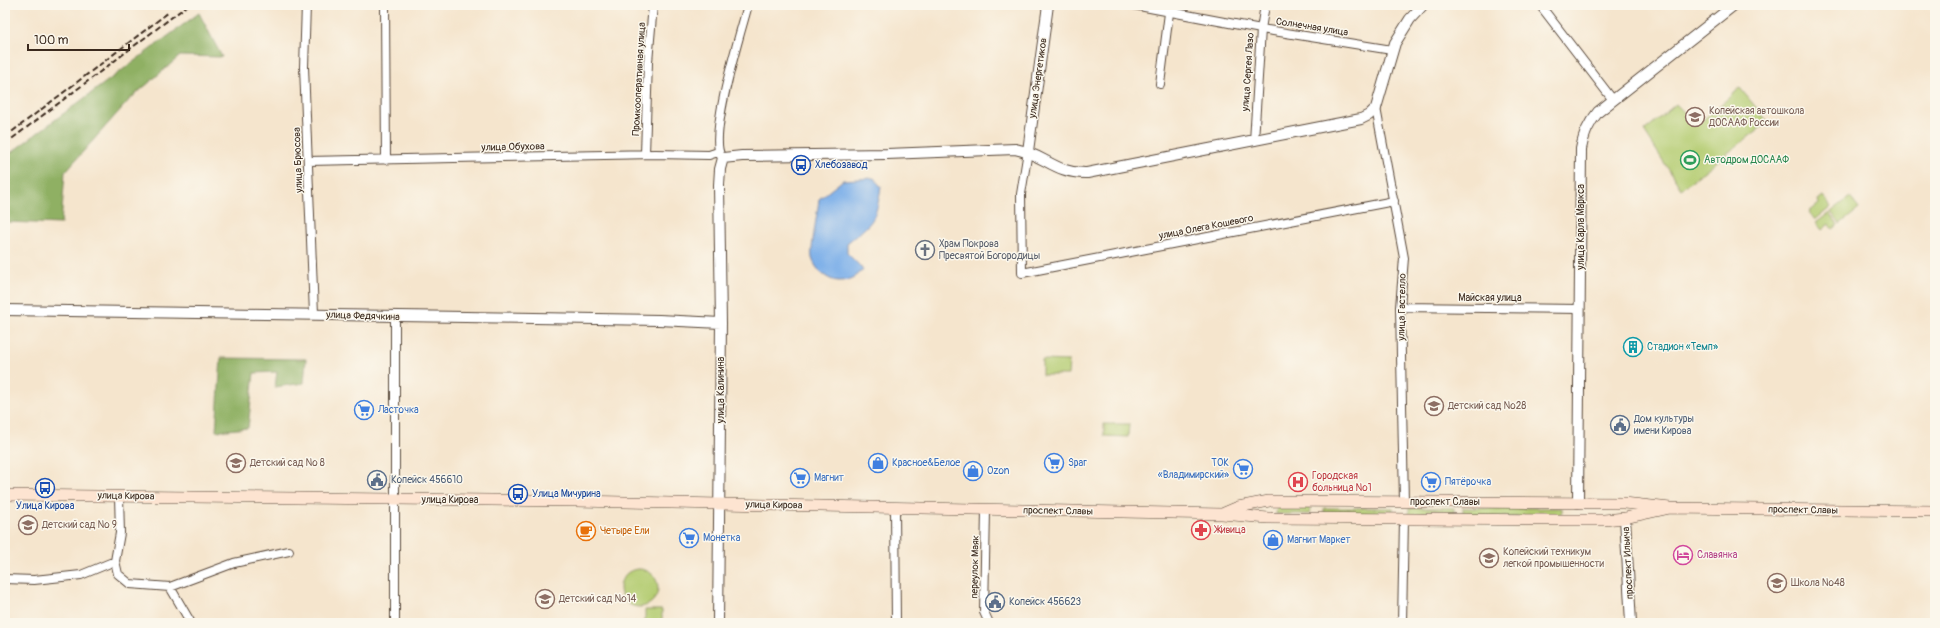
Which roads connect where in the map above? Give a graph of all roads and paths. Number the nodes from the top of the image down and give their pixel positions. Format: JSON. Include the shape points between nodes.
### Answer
{"nodes":[{"id":1,"x":306,"y":5,"type":"edge"},
{"id":2,"x":385,"y":5,"type":"edge"},
{"id":3,"x":653,"y":5,"type":"edge"},
{"id":4,"x":748,"y":5,"type":"edge"},
{"id":5,"x":1048,"y":5,"type":"edge"},
{"id":6,"x":1134,"y":5,"type":"edge"},
{"id":7,"x":1265,"y":5,"type":"edge"},
{"id":8,"x":1423,"y":5,"type":"edge"},
{"id":9,"x":1540,"y":5,"type":"edge"},
{"id":10,"x":1734,"y":5,"type":"edge"},
{"id":11,"x":1169,"y":8,"type":"edge"},
{"id":12,"x":1261,"y":29,"type":"junction"},
{"id":13,"x":1392,"y":50,"type":"junction"},
{"id":14,"x":1160,"y":84,"type":"dead end"},
{"id":15,"x":1613,"y":100,"type":"junction"},
{"id":16,"x":1376,"y":108,"type":"junction"},
{"id":17,"x":1254,"y":140,"type":"junction"},
{"id":18,"x":1028,"y":151,"type":"junction"},
{"id":19,"x":645,"y":154,"type":"junction"},
{"id":20,"x":721,"y":155,"type":"junction"},
{"id":21,"x":386,"y":160,"type":"junction"},
{"id":22,"x":308,"y":161,"type":"junction"},
{"id":23,"x":1394,"y":201,"type":"junction"},
{"id":24,"x":1400,"y":307,"type":"junction"},
{"id":25,"x":1580,"y":309,"type":"junction"},
{"id":26,"x":5,"y":310,"type":"edge"},
{"id":27,"x":314,"y":314,"type":"junction"},
{"id":28,"x":395,"y":317,"type":"junction"},
{"id":29,"x":721,"y":323,"type":"junction"},
{"id":30,"x":5,"y":495,"type":"edge"},
{"id":31,"x":120,"y":496,"type":"junction"},
{"id":32,"x":396,"y":500,"type":"junction"},
{"id":33,"x":1404,"y":502,"type":"junction"},
{"id":34,"x":1460,"y":502,"type":"junction"},
{"id":35,"x":1578,"y":503,"type":"junction"},
{"id":36,"x":1624,"y":503,"type":"junction"},
{"id":37,"x":720,"y":504,"type":"junction"},
{"id":38,"x":895,"y":508,"type":"junction"},
{"id":39,"x":1670,"y":508,"type":"junction"},
{"id":40,"x":986,"y":510,"type":"junction"},
{"id":41,"x":1935,"y":511,"type":"edge"},
{"id":42,"x":1222,"y":514,"type":"junction"},
{"id":43,"x":1625,"y":518,"type":"junction"},
{"id":44,"x":1404,"y":519,"type":"junction"},
{"id":45,"x":1460,"y":519,"type":"junction"},
{"id":46,"x":1579,"y":520,"type":"junction"},
{"id":47,"x":290,"y":551,"type":"dead end"},
{"id":48,"x":115,"y":562,"type":"junction"},
{"id":49,"x":5,"y":579,"type":"edge"},
{"id":50,"x":170,"y":587,"type":"junction"},
{"id":51,"x":191,"y":623,"type":"edge"},
{"id":52,"x":395,"y":623,"type":"edge"},
{"id":53,"x":718,"y":623,"type":"edge"},
{"id":54,"x":896,"y":623,"type":"edge"},
{"id":55,"x":989,"y":623,"type":"edge"},
{"id":56,"x":1402,"y":623,"type":"edge"},
{"id":57,"x":1631,"y":623,"type":"edge"}],
"edges":[{"from":1,"to":22,"type":"street","name":"улица Брюсова","via":[[304,67]]},
{"from":2,"to":21,"type":"street"},
{"from":3,"to":19,"type":"street","name":"Промкооперативная улица"},
{"from":4,"to":20,"type":"street","via":[[728,75],[719,126]]},
{"from":5,"to":18,"type":"street","name":"улица Энергетиков"},
{"from":6,"to":11,"type":"street","name":"Солнечная улица"},
{"from":7,"to":12,"type":"street","name":"улица Сергея Лазо"},
{"from":8,"to":13,"type":"street","name":"улица Гастелло","via":[[1401,32]]},
{"from":9,"to":15,"type":"street"},
{"from":10,"to":15,"type":"street","name":"улица Карла Маркса"},
{"from":11,"to":12,"type":"street","name":"Солнечная улица"},
{"from":11,"to":14,"type":"street"},
{"from":12,"to":13,"type":"street","name":"Солнечная улица"},
{"from":12,"to":17,"type":"street","name":"улица Сергея Лазо"},
{"from":13,"to":16,"type":"street","name":"улица Гастелло"},
{"from":15,"to":25,"type":"street","name":"улица Карла Маркса","via":[[1598,112],[1583,136]]},
{"from":16,"to":17,"type":"street","via":[[1360,119]]},
{"from":16,"to":23,"type":"street","name":"улица Гастелло"},
{"from":17,"to":18,"type":"street","via":[[1082,173],[1062,170]]},
{"from":18,"to":20,"type":"street","via":[[1004,148],[887,154]]},
{"from":18,"to":23,"type":"street","name":"улица Олега Кошевого","via":[[1021,194],[1022,273]]},
{"from":19,"to":20,"type":"street","name":"улица Обухова"},
{"from":19,"to":21,"type":"street","name":"улица Обухова"},
{"from":20,"to":29,"type":"street","name":"улица Калинина"},
{"from":21,"to":22,"type":"street","name":"улица Обухова"},
{"from":22,"to":27,"type":"street","name":"улица Брюсова"},
{"from":23,"to":24,"type":"street","name":"улица Гастелло","via":[[1404,258]]},
{"from":24,"to":25,"type":"street","name":"Майская улица"},
{"from":24,"to":33,"type":"street","name":"улица Гастелло"},
{"from":25,"to":35,"type":"street","name":"улица Карла Маркса"},
{"from":26,"to":27,"type":"street","name":"улица Федячкина"},
{"from":27,"to":28,"type":"street","name":"улица Федячкина"},
{"from":28,"to":29,"type":"street","name":"улица Федячкина"},
{"from":28,"to":32,"type":"street"},
{"from":29,"to":37,"type":"street","name":"улица Калинина"},
{"from":30,"to":31,"type":"main road","name":"улица Кирова"},
{"from":31,"to":32,"type":"main road","name":"улица Кирова"},
{"from":31,"to":48,"type":"street","via":[[120,533]]},
{"from":32,"to":37,"type":"main road","name":"улица Кирова"},
{"from":32,"to":52,"type":"street"},
{"from":33,"to":34,"type":"main road","name":"проспект Славы"},
{"from":33,"to":42,"type":"main road","name":"проспект Славы","via":[[1269,501],[1238,507]]},
{"from":33,"to":44,"type":"main road","name":"улица Гастелло"},
{"from":34,"to":35,"type":"main road","name":"проспект Славы"},
{"from":34,"to":45,"type":"main road"},
{"from":35,"to":36,"type":"main road","name":"проспект Славы"},
{"from":35,"to":46,"type":"main road","name":"улица Карла Маркса"},
{"from":36,"to":39,"type":"main road","name":"проспект Славы"},
{"from":36,"to":43,"type":"main road","name":"проспект Ильича"},
{"from":37,"to":38,"type":"main road","name":"улица Кирова"},
{"from":37,"to":53,"type":"street","name":"улица Калинина"},
{"from":38,"to":40,"type":"main road","name":"проспект Славы"},
{"from":38,"to":54,"type":"street"},
{"from":39,"to":41,"type":"main road","name":"проспект Славы"},
{"from":39,"to":43,"type":"main road","name":"проспект Славы"},
{"from":40,"to":42,"type":"main road","name":"проспект Славы"},
{"from":40,"to":55,"type":"street","name":"переулок Маяк","via":[[984,612]]},
{"from":42,"to":44,"type":"main road","name":"проспект Славы","via":[[1268,518]]},
{"from":43,"to":46,"type":"main road","name":"проспект Славы"},
{"from":43,"to":57,"type":"street","name":"проспект Ильича"},
{"from":44,"to":45,"type":"main road","name":"проспект Славы"},
{"from":44,"to":56,"type":"street","name":"улица Гастелло"},
{"from":45,"to":46,"type":"main road","name":"проспект Славы"},
{"from":47,"to":50,"type":"street","via":[[234,564]]},
{"from":48,"to":49,"type":"street","via":[[81,575],[34,580]]},
{"from":48,"to":50,"type":"street","via":[[118,574],[130,584]]},
{"from":50,"to":51,"type":"street"}]}
